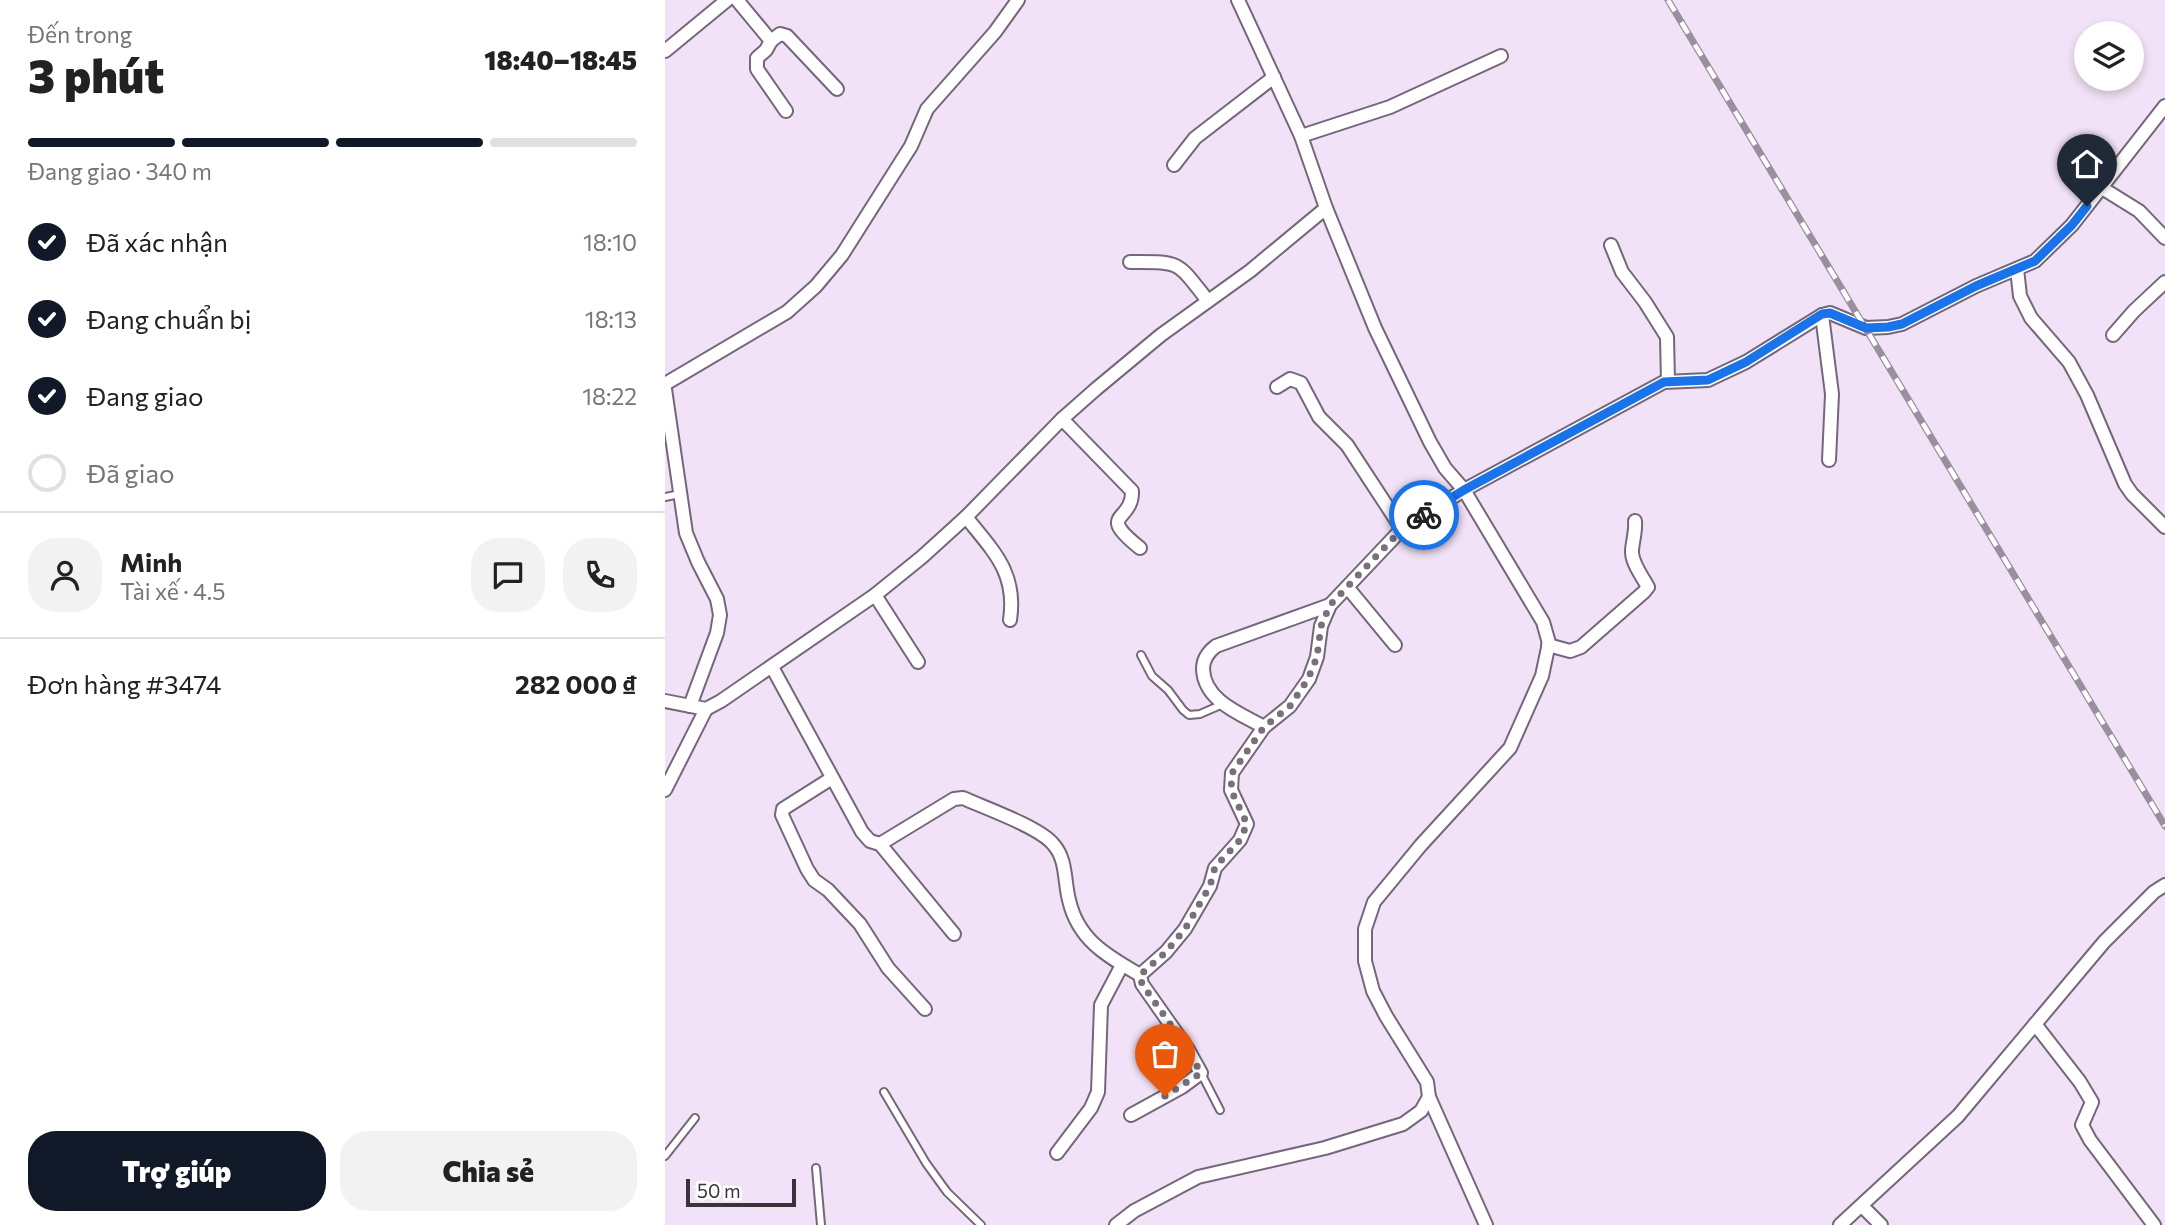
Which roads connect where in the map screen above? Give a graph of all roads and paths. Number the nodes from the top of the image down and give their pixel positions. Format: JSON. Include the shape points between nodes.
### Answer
{"nodes":[{"id":1,"x":727,"y":0,"type":"edge"},
{"id":2,"x":737,"y":0,"type":"edge"},
{"id":3,"x":1018,"y":0,"type":"edge"},
{"id":4,"x":1238,"y":0,"type":"edge"},
{"id":5,"x":771,"y":41,"type":"junction"},
{"id":6,"x":665,"y":51,"type":"edge"},
{"id":7,"x":1501,"y":56,"type":"dead end"},
{"id":8,"x":1274,"y":77,"type":"junction"},
{"id":9,"x":837,"y":89,"type":"dead end"},
{"id":10,"x":2165,"y":106,"type":"edge"},
{"id":11,"x":786,"y":111,"type":"dead end"},
{"id":12,"x":1301,"y":136,"type":"junction"},
{"id":13,"x":1174,"y":165,"type":"dead end"},
{"id":14,"x":2102,"y":188,"type":"junction"},
{"id":15,"x":1326,"y":208,"type":"junction"},
{"id":16,"x":2165,"y":238,"type":"edge"},
{"id":17,"x":1611,"y":246,"type":"dead end"},
{"id":18,"x":1130,"y":262,"type":"dead end"},
{"id":19,"x":2017,"y":269,"type":"junction"},
{"id":20,"x":2165,"y":282,"type":"edge"},
{"id":21,"x":1208,"y":300,"type":"junction"},
{"id":22,"x":1822,"y":314,"type":"junction"},
{"id":23,"x":2113,"y":335,"type":"dead end"},
{"id":24,"x":1668,"y":381,"type":"junction"},
{"id":25,"x":665,"y":386,"type":"edge"},
{"id":26,"x":1277,"y":387,"type":"dead end"},
{"id":27,"x":1062,"y":419,"type":"junction"},
{"id":28,"x":1829,"y":460,"type":"dead end"},
{"id":29,"x":1464,"y":490,"type":"junction"},
{"id":30,"x":680,"y":494,"type":"junction"},
{"id":31,"x":665,"y":497,"type":"edge"},
{"id":32,"x":966,"y":517,"type":"junction"},
{"id":33,"x":1635,"y":521,"type":"dead end"},
{"id":34,"x":2165,"y":527,"type":"edge"},
{"id":35,"x":1402,"y":529,"type":"junction"},
{"id":36,"x":1140,"y":548,"type":"dead end"},
{"id":37,"x":1348,"y":588,"type":"junction"},
{"id":38,"x":875,"y":595,"type":"junction"},
{"id":39,"x":1330,"y":605,"type":"junction"},
{"id":40,"x":1010,"y":620,"type":"dead end"},
{"id":41,"x":1395,"y":645,"type":"dead end"},
{"id":42,"x":1548,"y":645,"type":"junction"},
{"id":43,"x":1141,"y":656,"type":"dead end"},
{"id":44,"x":918,"y":662,"type":"dead end"},
{"id":45,"x":772,"y":667,"type":"junction"},
{"id":46,"x":665,"y":701,"type":"edge"},
{"id":47,"x":1223,"y":704,"type":"junction"},
{"id":48,"x":690,"y":706,"type":"junction"},
{"id":49,"x":706,"y":709,"type":"junction"},
{"id":50,"x":1264,"y":727,"type":"junction"},
{"id":51,"x":832,"y":778,"type":"junction"},
{"id":52,"x":665,"y":790,"type":"edge"},
{"id":53,"x":880,"y":844,"type":"junction"},
{"id":54,"x":2165,"y":885,"type":"edge"},
{"id":55,"x":954,"y":934,"type":"dead end"},
{"id":56,"x":1122,"y":965,"type":"junction"},
{"id":57,"x":1140,"y":975,"type":"junction"},
{"id":58,"x":925,"y":1009,"type":"dead end"},
{"id":59,"x":2035,"y":1024,"type":"junction"},
{"id":60,"x":1201,"y":1073,"type":"junction"},
{"id":61,"x":884,"y":1091,"type":"dead end"},
{"id":62,"x":1429,"y":1097,"type":"junction"},
{"id":63,"x":1220,"y":1110,"type":"dead end"},
{"id":64,"x":1131,"y":1115,"type":"dead end"},
{"id":65,"x":695,"y":1118,"type":"dead end"},
{"id":66,"x":1057,"y":1153,"type":"dead end"},
{"id":67,"x":665,"y":1156,"type":"edge"},
{"id":68,"x":816,"y":1168,"type":"dead end"},
{"id":69,"x":1862,"y":1206,"type":"junction"},
{"id":70,"x":821,"y":1225,"type":"edge"},
{"id":71,"x":981,"y":1225,"type":"edge"},
{"id":72,"x":1116,"y":1225,"type":"edge"},
{"id":73,"x":1486,"y":1225,"type":"edge"},
{"id":74,"x":1840,"y":1225,"type":"edge"},
{"id":75,"x":1881,"y":1225,"type":"edge"},
{"id":76,"x":2154,"y":1225,"type":"edge"}],
"edges":[{"from":1,"to":6,"type":"street"},
{"from":2,"to":5,"type":"street"},
{"from":3,"to":25,"type":"street","via":[[927,108],[911,146],[842,255],[815,286],[787,312]]},
{"from":4,"to":8,"type":"street"},
{"from":5,"to":9,"type":"street","via":[[780,34],[787,36]]},
{"from":5,"to":11,"type":"street","via":[[757,58],[757,69]]},
{"from":7,"to":12,"type":"street","via":[[1390,107]]},
{"from":8,"to":12,"type":"street"},
{"from":8,"to":13,"type":"street","via":[[1195,138]]},
{"from":10,"to":14,"type":"street"},
{"from":12,"to":15,"type":"street"},
{"from":14,"to":16,"type":"street","via":[[2139,211]]},
{"from":14,"to":19,"type":"street","via":[[2052,247]]},
{"from":15,"to":21,"type":"street"},
{"from":15,"to":29,"type":"street","via":[[1405,395],[1445,468]]},
{"from":17,"to":24,"type":"street","via":[[1622,272],[1667,337]]},
{"from":18,"to":21,"type":"street","via":[[1178,265]]},
{"from":19,"to":22,"type":"street","via":[[1902,324],[1866,328]]},
{"from":19,"to":34,"type":"street","via":[[2020,296],[2031,318],[2069,362],[2088,394],[2125,484]]},
{"from":20,"to":23,"type":"street"},
{"from":21,"to":27,"type":"street"},
{"from":22,"to":24,"type":"street","via":[[1708,380]]},
{"from":22,"to":28,"type":"street","via":[[1832,394]]},
{"from":24,"to":29,"type":"street"},
{"from":25,"to":30,"type":"street"},
{"from":26,"to":35,"type":"street","via":[[1290,379],[1301,383],[1319,417],[1347,444]]},
{"from":27,"to":32,"type":"street"},
{"from":27,"to":36,"type":"street","via":[[1132,491],[1118,525]]},
{"from":29,"to":35,"type":"street"},
{"from":29,"to":42,"type":"street","via":[[1543,622]]},
{"from":30,"to":31,"type":"lane"},
{"from":30,"to":48,"type":"street","via":[[686,533],[720,615]]},
{"from":32,"to":38,"type":"street"},
{"from":32,"to":40,"type":"street","via":[[1006,571],[1013,601]]},
{"from":33,"to":42,"type":"street","via":[[1632,558],[1648,587],[1581,647],[1570,651]]},
{"from":35,"to":37,"type":"street"},
{"from":37,"to":39,"type":"street"},
{"from":37,"to":41,"type":"street"},
{"from":38,"to":44,"type":"street"},
{"from":38,"to":45,"type":"street"},
{"from":39,"to":47,"type":"street","via":[[1210,651],[1204,678]]},
{"from":39,"to":50,"type":"street","via":[[1308,679],[1290,706]]},
{"from":42,"to":62,"type":"street","via":[[1542,676],[1510,748],[1374,902],[1365,929],[1373,990],[1427,1082]]},
{"from":43,"to":47,"type":"lane","via":[[1152,676],[1189,715]]},
{"from":45,"to":49,"type":"street"},
{"from":45,"to":51,"type":"street"},
{"from":46,"to":48,"type":"street"},
{"from":47,"to":50,"type":"street"},
{"from":48,"to":49,"type":"street"},
{"from":49,"to":52,"type":"street"},
{"from":50,"to":57,"type":"street","via":[[1232,773],[1231,790],[1247,824],[1240,840],[1215,867],[1210,886],[1185,929]]},
{"from":51,"to":53,"type":"street","via":[[862,832]]},
{"from":51,"to":58,"type":"street","via":[[783,809],[782,815],[814,880],[860,924],[888,968]]},
{"from":53,"to":55,"type":"street"},
{"from":53,"to":56,"type":"street","via":[[963,798],[1039,833],[1061,855],[1069,902],[1079,927],[1095,947]]},
{"from":54,"to":59,"type":"street","via":[[2104,942]]},
{"from":56,"to":57,"type":"street"},
{"from":56,"to":66,"type":"street","via":[[1101,1005],[1098,1092]]},
{"from":57,"to":60,"type":"street"},
{"from":59,"to":69,"type":"street","via":[[1958,1116]]},
{"from":59,"to":76,"type":"street","via":[[2092,1102],[2081,1125]]},
{"from":60,"to":63,"type":"lane"},
{"from":60,"to":64,"type":"street"},
{"from":61,"to":71,"type":"lane","via":[[926,1163],[947,1192]]},
{"from":62,"to":72,"type":"street","via":[[1421,1111],[1403,1125],[1198,1177]]},
{"from":62,"to":73,"type":"street"},
{"from":65,"to":67,"type":"lane"},
{"from":68,"to":70,"type":"lane"},
{"from":69,"to":74,"type":"street"},
{"from":69,"to":75,"type":"street"}]}
